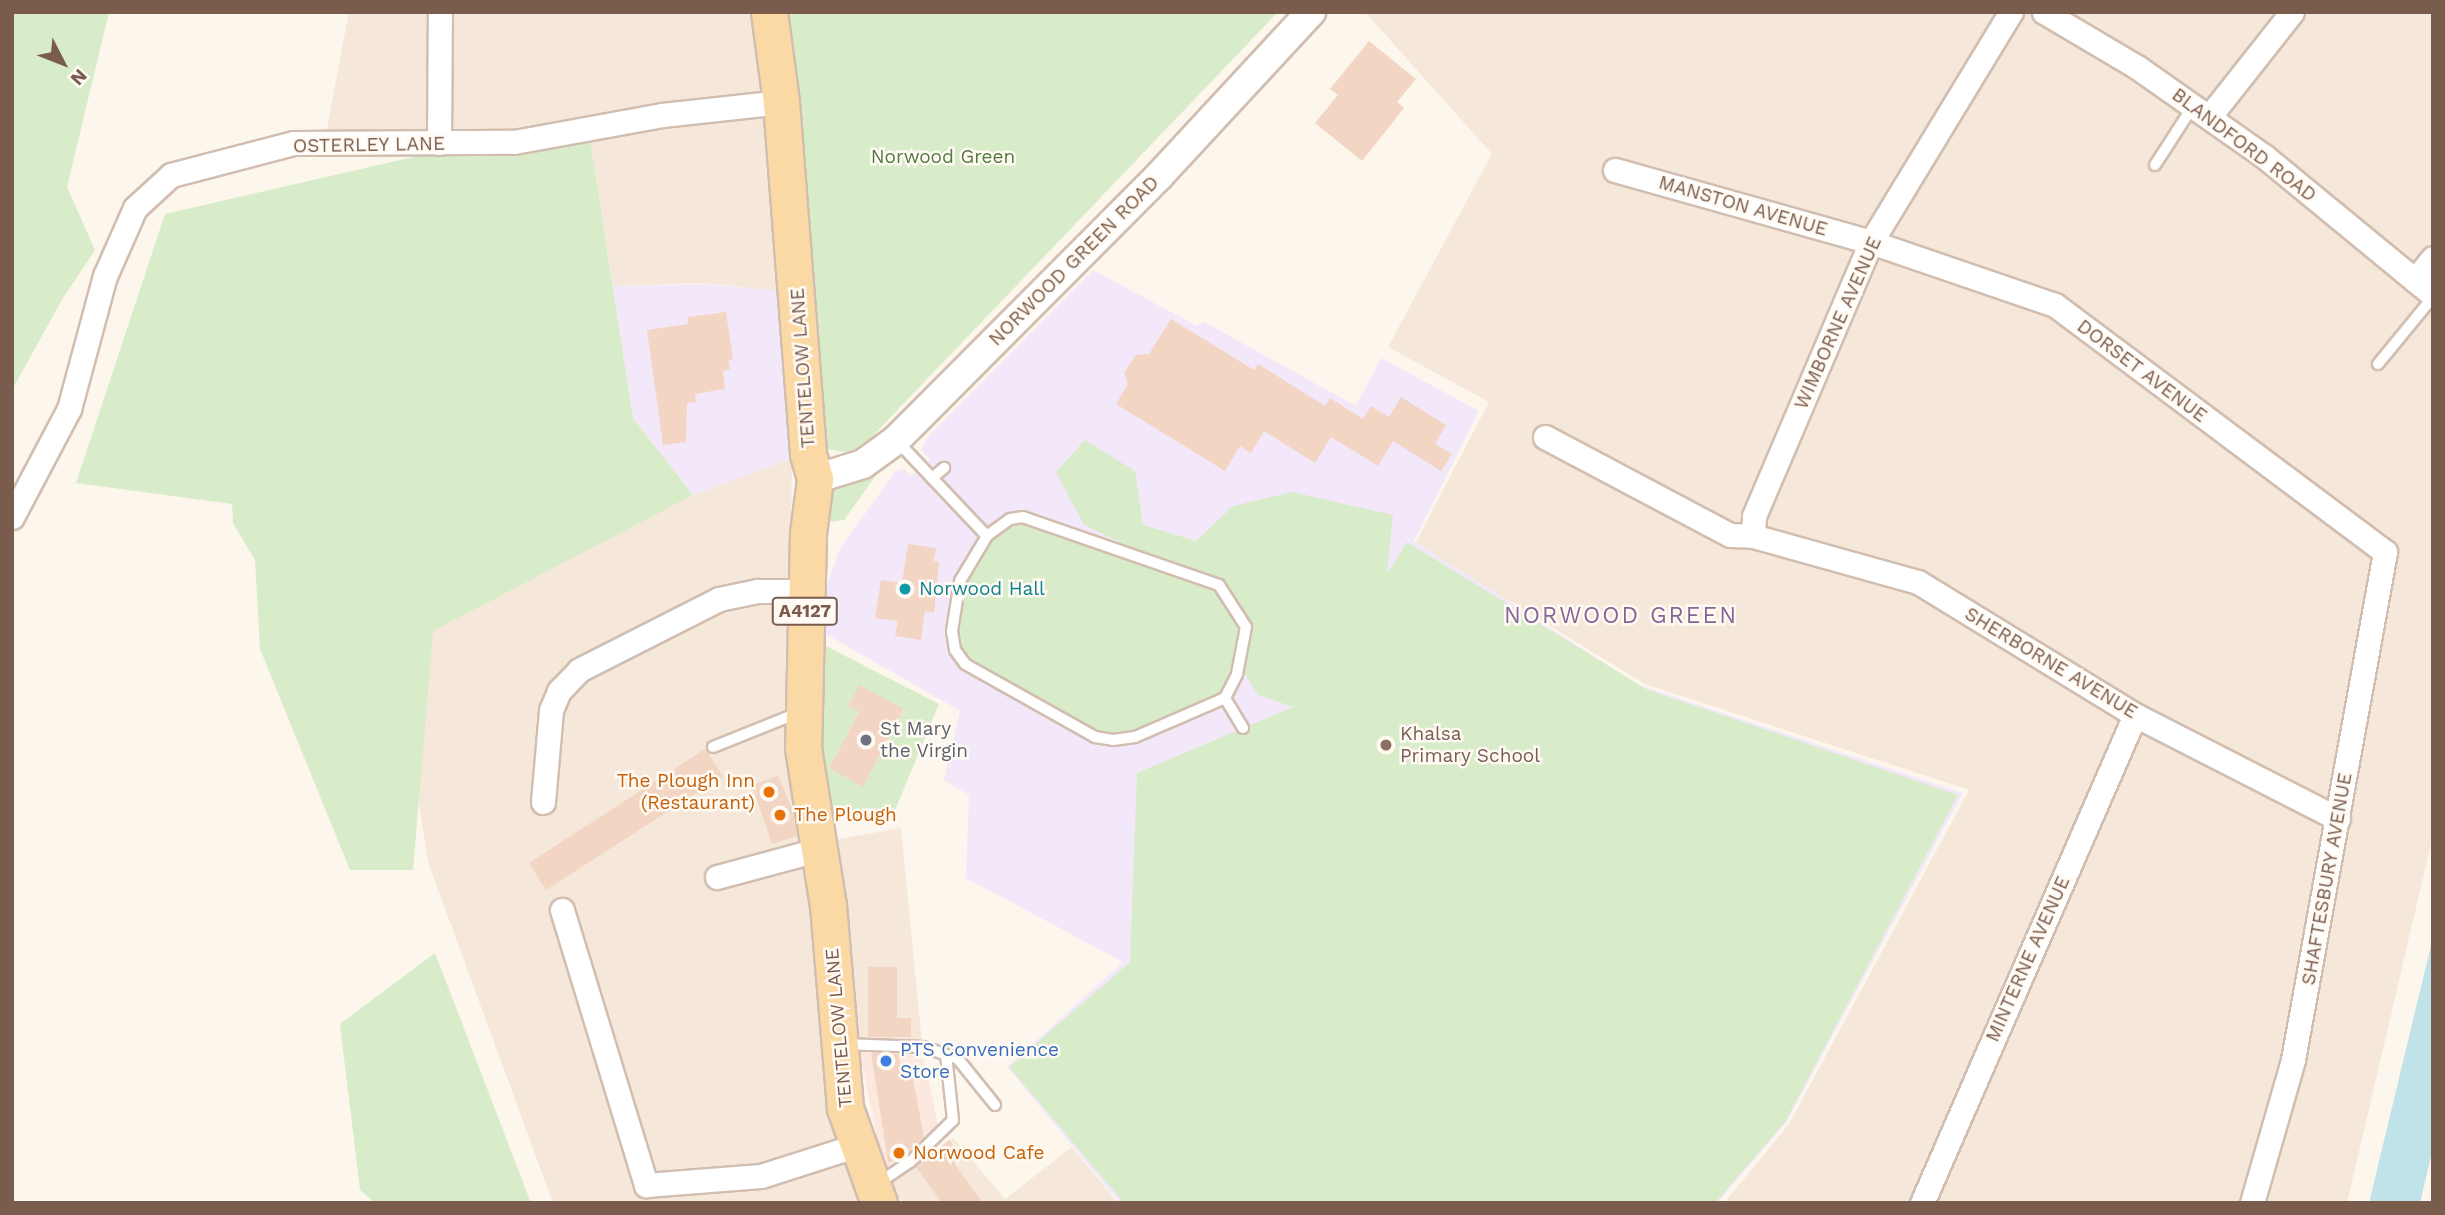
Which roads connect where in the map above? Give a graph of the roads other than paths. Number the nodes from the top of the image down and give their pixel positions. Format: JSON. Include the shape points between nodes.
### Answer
{"nodes":[{"id":1,"x":440,"y":12,"type":"edge"},
{"id":2,"x":769,"y":12,"type":"edge"},
{"id":3,"x":1311,"y":12,"type":"edge"},
{"id":4,"x":2011,"y":12,"type":"edge"},
{"id":5,"x":2044,"y":12,"type":"edge"},
{"id":6,"x":2292,"y":12,"type":"edge"},
{"id":7,"x":781,"y":102,"type":"junction"},
{"id":8,"x":2201,"y":112,"type":"junction"},
{"id":9,"x":439,"y":143,"type":"junction"},
{"id":10,"x":2155,"y":165,"type":"dead end"},
{"id":11,"x":1615,"y":170,"type":"dead end"},
{"id":12,"x":1871,"y":242,"type":"junction"},
{"id":13,"x":2433,"y":258,"type":"edge"},
{"id":14,"x":2415,"y":280,"type":"junction"},
{"id":15,"x":2433,"y":296,"type":"edge"},
{"id":16,"x":2378,"y":364,"type":"dead end"},
{"id":17,"x":1545,"y":437,"type":"dead end"},
{"id":18,"x":896,"y":440,"type":"junction"},
{"id":19,"x":944,"y":467,"type":"dead end"},
{"id":20,"x":933,"y":478,"type":"junction"},
{"id":21,"x":815,"y":479,"type":"junction"},
{"id":22,"x":12,"y":517,"type":"edge"},
{"id":23,"x":987,"y":536,"type":"junction"},
{"id":24,"x":1753,"y":536,"type":"junction"},
{"id":25,"x":2385,"y":552,"type":"joint"},
{"id":26,"x":806,"y":591,"type":"junction"},
{"id":27,"x":1225,"y":698,"type":"junction"},
{"id":28,"x":801,"y":712,"type":"junction"},
{"id":29,"x":2135,"y":715,"type":"junction"},
{"id":30,"x":1243,"y":728,"type":"dead end"},
{"id":31,"x":713,"y":747,"type":"dead end"},
{"id":32,"x":543,"y":802,"type":"dead end"},
{"id":33,"x":2338,"y":818,"type":"junction"},
{"id":34,"x":821,"y":849,"type":"junction"},
{"id":35,"x":718,"y":877,"type":"dead end"},
{"id":36,"x":562,"y":909,"type":"dead end"},
{"id":37,"x":837,"y":1043,"type":"junction"},
{"id":38,"x":946,"y":1055,"type":"junction"},
{"id":39,"x":995,"y":1105,"type":"dead end"},
{"id":40,"x":855,"y":1146,"type":"junction"},
{"id":41,"x":876,"y":1195,"type":"edge"},
{"id":42,"x":1922,"y":1203,"type":"edge"},
{"id":43,"x":2252,"y":1203,"type":"edge"}],
"edges":[{"from":1,"to":9,"type":"street"},
{"from":2,"to":7,"type":"main road","name":"TENTELOW LANE","number":"A4127"},
{"from":3,"to":18,"type":"street","name":"NORWOOD GREEN ROAD","via":[[1141,193]]},
{"from":4,"to":12,"type":"street","name":"WIMBORNE AVENUE"},
{"from":5,"to":8,"type":"street","name":"BLANDFORD ROAD","via":[[2137,67]]},
{"from":6,"to":8,"type":"street"},
{"from":7,"to":9,"type":"street","name":"OSTERLEY LANE","via":[[662,115],[514,142]]},
{"from":7,"to":21,"type":"main road","name":"TENTELOW LANE","number":"A4127","via":[[808,454]]},
{"from":8,"to":10,"type":"lane"},
{"from":8,"to":14,"type":"street","name":"BLANDFORD ROAD"},
{"from":9,"to":22,"type":"street","name":"OSTERLEY LANE","via":[[294,143],[171,175],[135,208],[105,276],[68,410],[37,478]]},
{"from":11,"to":12,"type":"street","name":"MANSTON AVENUE"},
{"from":12,"to":24,"type":"street","name":"WIMBORNE AVENUE","via":[[1754,516]]},
{"from":12,"to":25,"type":"street","name":"DORSET AVENUE","via":[[2055,305]]},
{"from":13,"to":14,"type":"street"},
{"from":14,"to":15,"type":"street","name":"BLANDFORD ROAD"},
{"from":15,"to":16,"type":"lane"},
{"from":17,"to":24,"type":"street","name":"SHERBORNE AVENUE","via":[[1730,535]]},
{"from":18,"to":20,"type":"lane"},
{"from":18,"to":21,"type":"street","name":"NORWOOD GREEN ROAD","via":[[863,464]]},
{"from":19,"to":20,"type":"lane"},
{"from":20,"to":23,"type":"lane"},
{"from":21,"to":26,"type":"main road","name":"TENTELOW LANE","number":"A4127"},
{"from":23,"to":27,"type":"lane","via":[[1010,519],[1035,519],[1219,585],[1246,626],[1237,674]]},
{"from":23,"to":27,"type":"lane","via":[[960,581],[952,631],[956,650],[979,674],[1095,737],[1113,740],[1135,737]]},
{"from":24,"to":29,"type":"street","name":"SHERBORNE AVENUE","via":[[1918,582]]},
{"from":25,"to":33,"type":"street","name":"SHAFTESBURY AVENUE"},
{"from":26,"to":28,"type":"main road","name":"TENTELOW LANE","number":"A4127"},
{"from":26,"to":32,"type":"street","via":[[747,592],[719,599],[579,670],[559,691],[551,710]]},
{"from":27,"to":30,"type":"lane"},
{"from":28,"to":31,"type":"lane","via":[[771,720]]},
{"from":28,"to":34,"type":"main road","name":"TENTELOW LANE","number":"A4127","via":[[805,765]]},
{"from":29,"to":33,"type":"street","name":"SHERBORNE AVENUE"},
{"from":29,"to":42,"type":"street","name":"MINTERNE AVENUE"},
{"from":33,"to":43,"type":"street","name":"SHAFTESBURY AVENUE","via":[[2293,1060]]},
{"from":34,"to":35,"type":"street"},
{"from":34,"to":37,"type":"main road","name":"TENTELOW LANE","number":"A4127"},
{"from":36,"to":40,"type":"street","via":[[646,1185],[761,1176]]},
{"from":37,"to":38,"type":"lane","via":[[924,1047]]},
{"from":37,"to":40,"type":"main road","name":"TENTELOW LANE","number":"A4127"},
{"from":38,"to":39,"type":"lane","via":[[958,1059]]},
{"from":38,"to":41,"type":"lane","via":[[953,1120]]},
{"from":40,"to":41,"type":"main road","name":"TENTELOW LANE","number":"A4127"}]}
